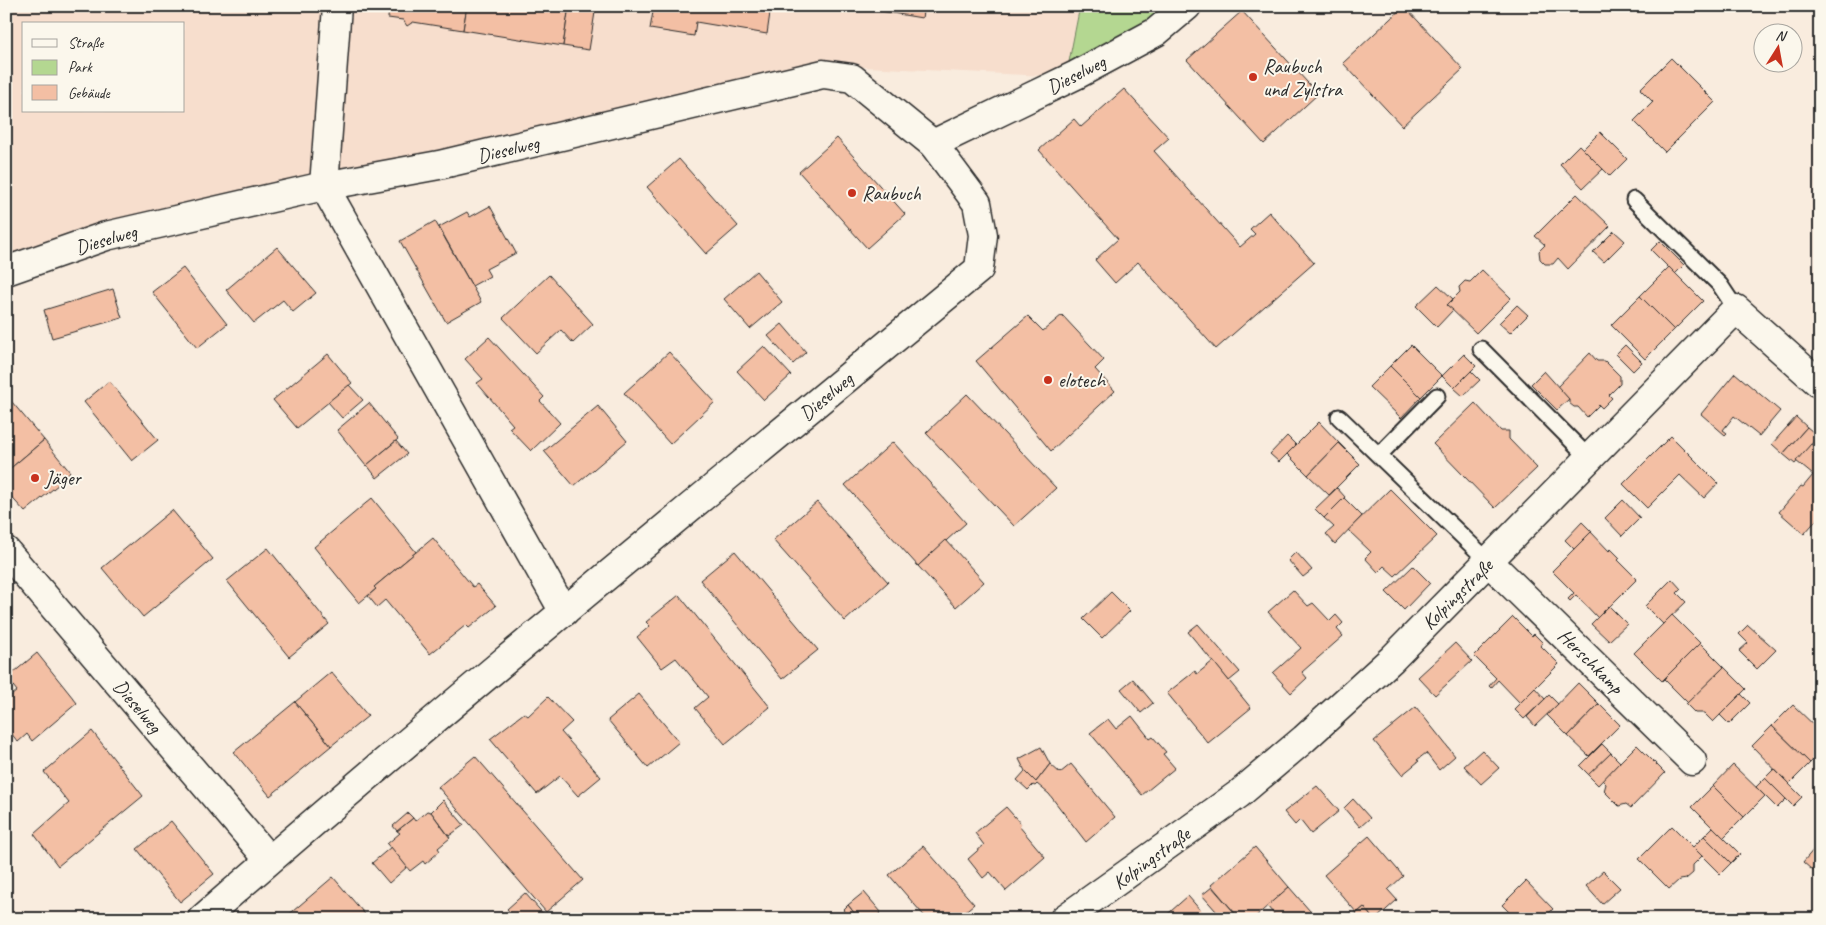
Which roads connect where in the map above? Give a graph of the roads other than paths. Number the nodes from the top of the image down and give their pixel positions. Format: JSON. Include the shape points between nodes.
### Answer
{"nodes":[{"id":1,"x":337,"y":6,"type":"edge"},
{"id":2,"x":1187,"y":6,"type":"edge"},
{"id":3,"x":933,"y":144,"type":"junction"},
{"id":4,"x":324,"y":186,"type":"junction"},
{"id":5,"x":1634,"y":200,"type":"dead end"},
{"id":6,"x":6,"y":271,"type":"edge"},
{"id":7,"x":1736,"y":309,"type":"junction"},
{"id":8,"x":1481,"y":349,"type":"dead end"},
{"id":9,"x":1820,"y":384,"type":"edge"},
{"id":10,"x":1436,"y":396,"type":"dead end"},
{"id":11,"x":1339,"y":417,"type":"dead end"},
{"id":12,"x":1379,"y":455,"type":"junction"},
{"id":13,"x":1590,"y":459,"type":"junction"},
{"id":14,"x":6,"y":552,"type":"edge"},
{"id":15,"x":1489,"y":562,"type":"junction"},
{"id":16,"x":564,"y":612,"type":"junction"},
{"id":17,"x":1692,"y":761,"type":"dead end"},
{"id":18,"x":269,"y":860,"type":"junction"},
{"id":19,"x":202,"y":919,"type":"edge"},
{"id":20,"x":1064,"y":919,"type":"edge"}],
"edges":[{"from":1,"to":4,"type":"street"},
{"from":2,"to":3,"type":"street","name":"Dieselweg","via":[[1156,32],[1076,75]]},
{"from":3,"to":4,"type":"street","name":"Dieselweg","via":[[852,78],[823,74],[439,165]]},
{"from":3,"to":16,"type":"street","name":"Dieselweg","via":[[977,202],[983,236],[979,269]]},
{"from":4,"to":6,"type":"street","name":"Dieselweg","via":[[106,236]]},
{"from":4,"to":16,"type":"street"},
{"from":5,"to":7,"type":"lane","via":[[1720,285]]},
{"from":7,"to":9,"type":"street"},
{"from":7,"to":13,"type":"street","name":"Kolpingstraße"},
{"from":8,"to":13,"type":"lane"},
{"from":10,"to":12,"type":"lane"},
{"from":11,"to":12,"type":"lane"},
{"from":12,"to":15,"type":"lane"},
{"from":13,"to":15,"type":"street","name":"Kolpingstraße"},
{"from":14,"to":18,"type":"street","name":"Dieselweg"},
{"from":15,"to":17,"type":"street","name":"Herschkamp"},
{"from":15,"to":20,"type":"street","name":"Kolpingstraße","via":[[1392,659],[1239,794]]},
{"from":16,"to":18,"type":"street","name":"Dieselweg"},
{"from":18,"to":19,"type":"street","name":"Dieselweg"}]}
